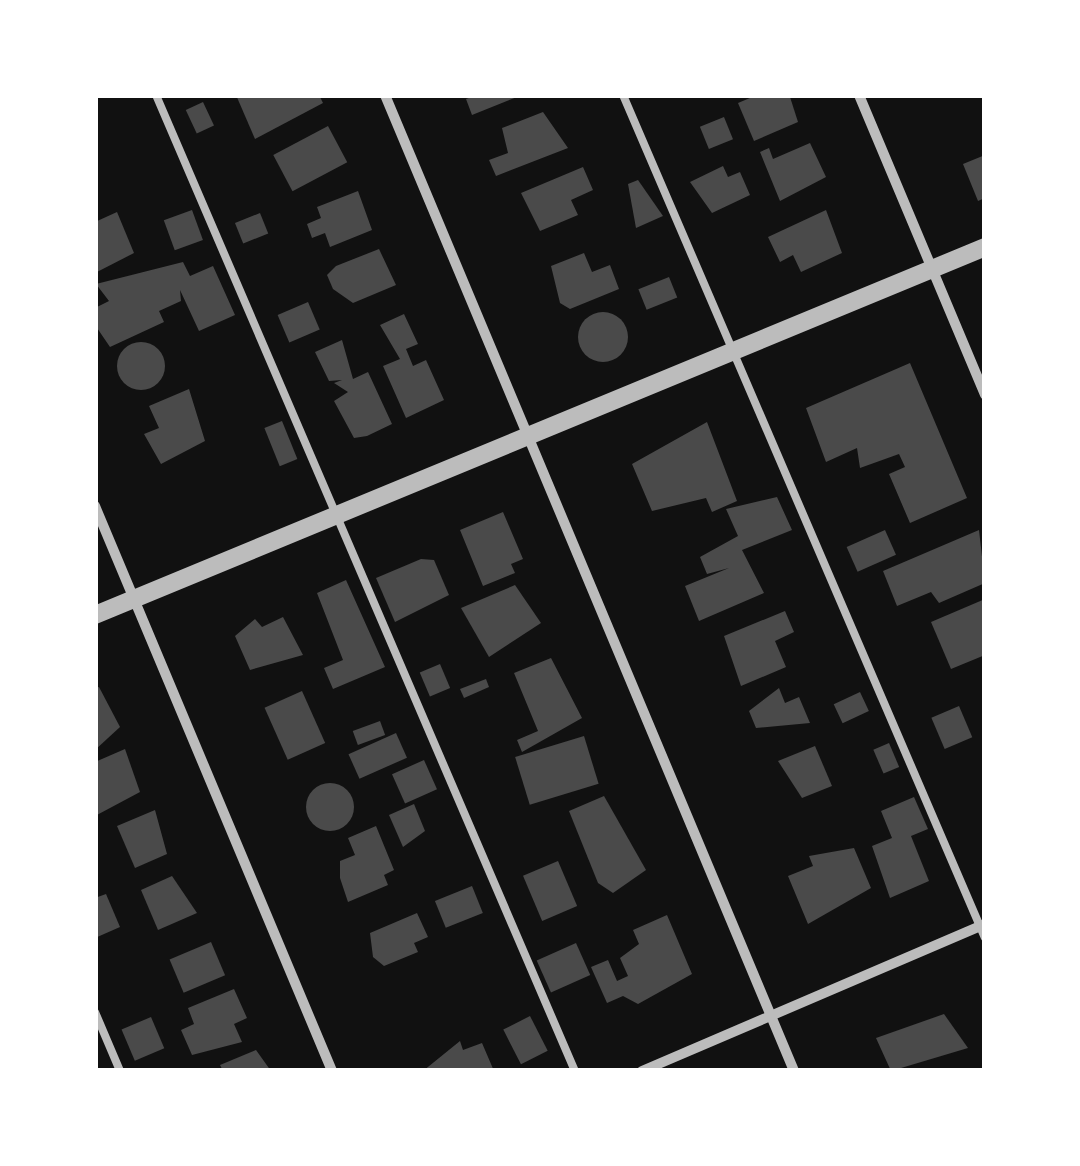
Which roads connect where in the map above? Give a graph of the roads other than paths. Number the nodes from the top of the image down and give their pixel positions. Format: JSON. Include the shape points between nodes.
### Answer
{"nodes":[{"id":1,"x":156,"y":95,"type":"edge"},
{"id":2,"x":385,"y":95,"type":"edge"},
{"id":3,"x":623,"y":95,"type":"edge"},
{"id":4,"x":859,"y":95,"type":"edge"},
{"id":5,"x":985,"y":247,"type":"edge"},
{"id":6,"x":932,"y":268,"type":"junction"},
{"id":7,"x":734,"y":352,"type":"junction"},
{"id":8,"x":985,"y":395,"type":"edge"},
{"id":9,"x":527,"y":438,"type":"junction"},
{"id":10,"x":95,"y":506,"type":"edge"},
{"id":11,"x":336,"y":516,"type":"junction"},
{"id":12,"x":134,"y":599,"type":"junction"},
{"id":13,"x":95,"y":615,"type":"edge"},
{"id":14,"x":982,"y":925,"type":"edge"},
{"id":15,"x":985,"y":938,"type":"edge"},
{"id":16,"x":95,"y":1012,"type":"edge"},
{"id":17,"x":771,"y":1016,"type":"junction"},
{"id":18,"x":120,"y":1071,"type":"edge"},
{"id":19,"x":332,"y":1071,"type":"edge"},
{"id":20,"x":575,"y":1071,"type":"edge"},
{"id":21,"x":642,"y":1071,"type":"edge"},
{"id":22,"x":794,"y":1071,"type":"edge"}],
"edges":[{"from":1,"to":11,"type":"lane"},
{"from":2,"to":9,"type":"street"},
{"from":3,"to":7,"type":"lane"},
{"from":4,"to":6,"type":"street"},
{"from":5,"to":6,"type":"street"},
{"from":6,"to":7,"type":"street"},
{"from":6,"to":8,"type":"street"},
{"from":7,"to":9,"type":"street"},
{"from":7,"to":14,"type":"lane"},
{"from":9,"to":11,"type":"street"},
{"from":9,"to":17,"type":"street"},
{"from":10,"to":12,"type":"street"},
{"from":11,"to":12,"type":"street"},
{"from":11,"to":20,"type":"lane"},
{"from":12,"to":13,"type":"street"},
{"from":12,"to":19,"type":"street"},
{"from":14,"to":15,"type":"lane"},
{"from":14,"to":17,"type":"street"},
{"from":16,"to":18,"type":"lane"},
{"from":17,"to":21,"type":"street"},
{"from":17,"to":22,"type":"street"}]}
